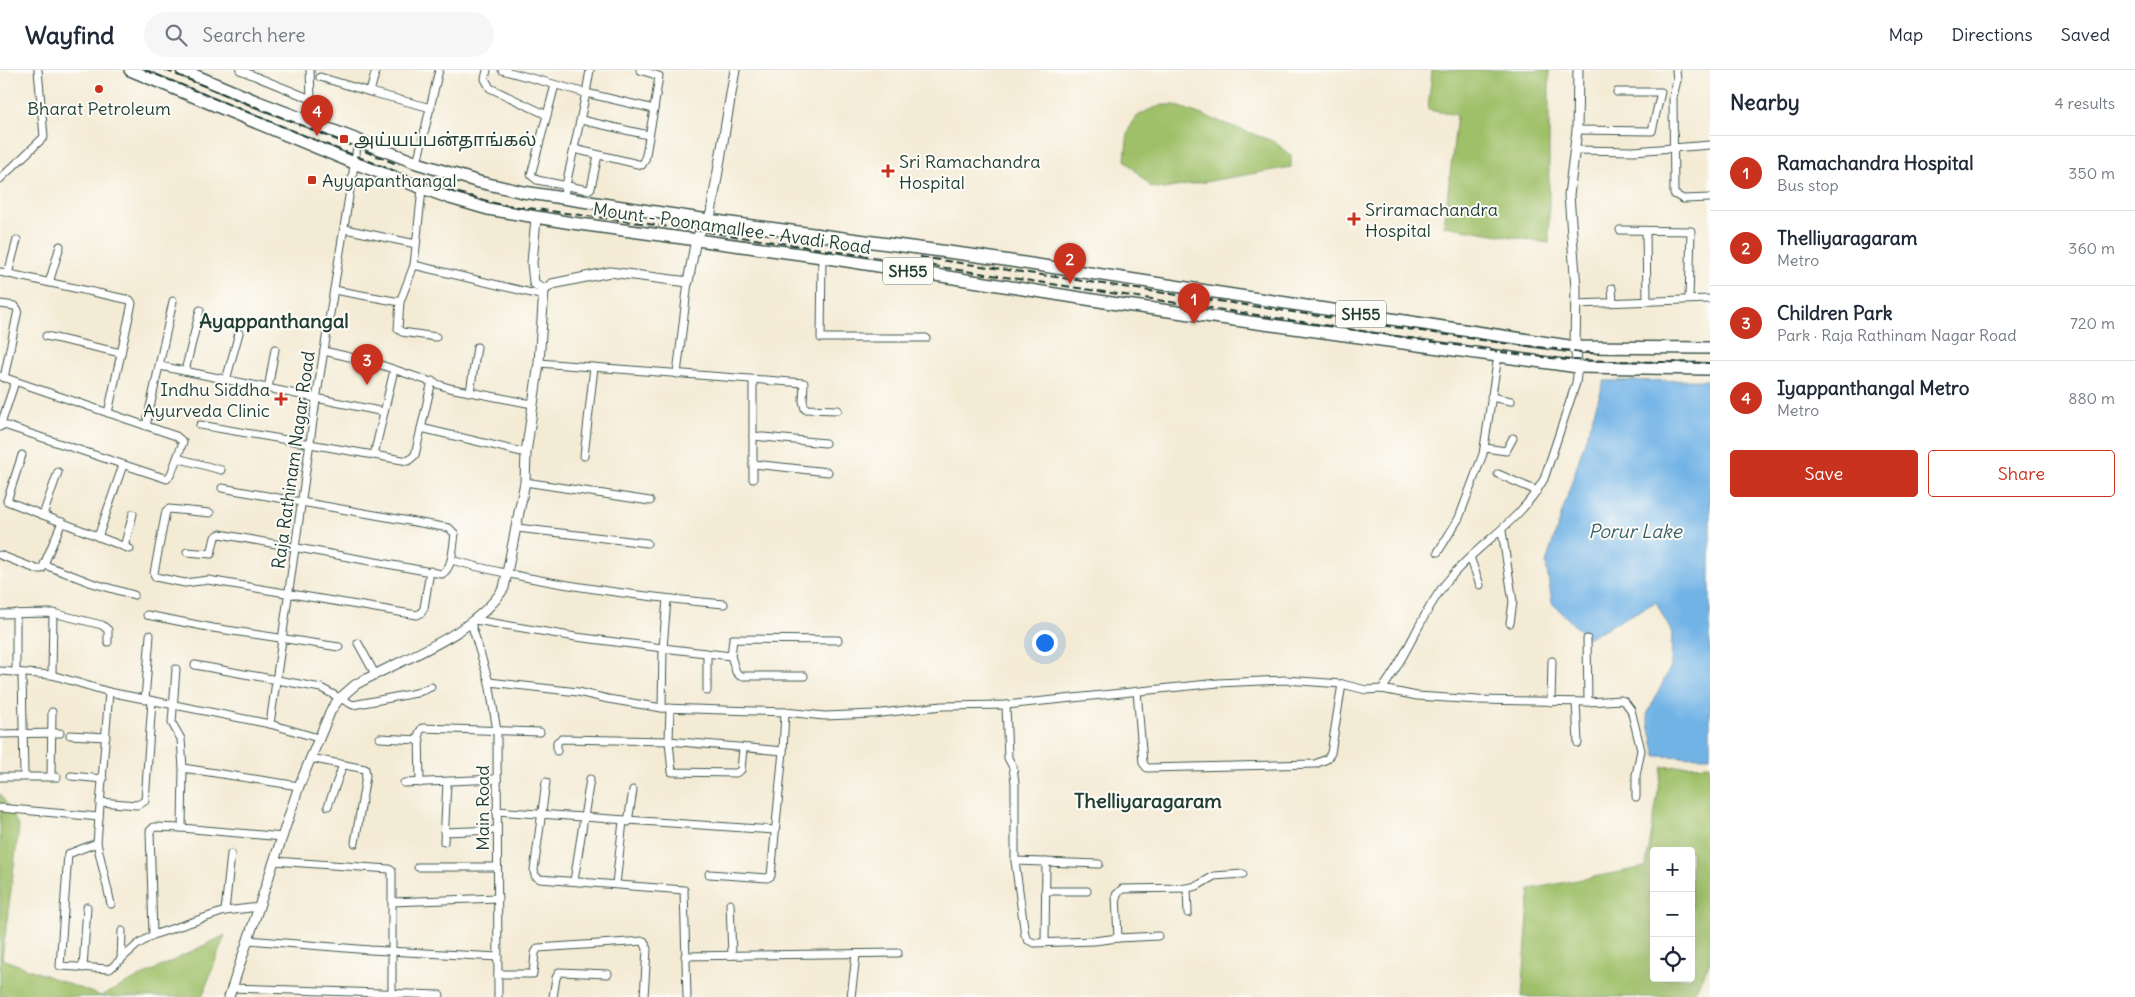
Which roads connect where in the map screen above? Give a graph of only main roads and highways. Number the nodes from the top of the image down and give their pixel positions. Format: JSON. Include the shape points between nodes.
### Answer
{"nodes":[{"id":1,"x":130,"y":70,"type":"edge"},
{"id":2,"x":182,"y":70,"type":"edge"},
{"id":3,"x":1710,"y":348,"type":"edge"},
{"id":4,"x":1710,"y":369,"type":"edge"}],
"edges":[{"from":1,"to":4,"type":"main road","name":"Mount - Poonamallee - Avadi Road","number":"SH55","via":[[354,163],[488,209],[1118,304],[1578,367]]},
{"from":2,"to":3,"type":"main road","name":"Mount - Poonamallee - Avadi Road","number":"SH55","via":[[417,163],[479,182],[563,199],[978,256],[1575,347]]}]}
